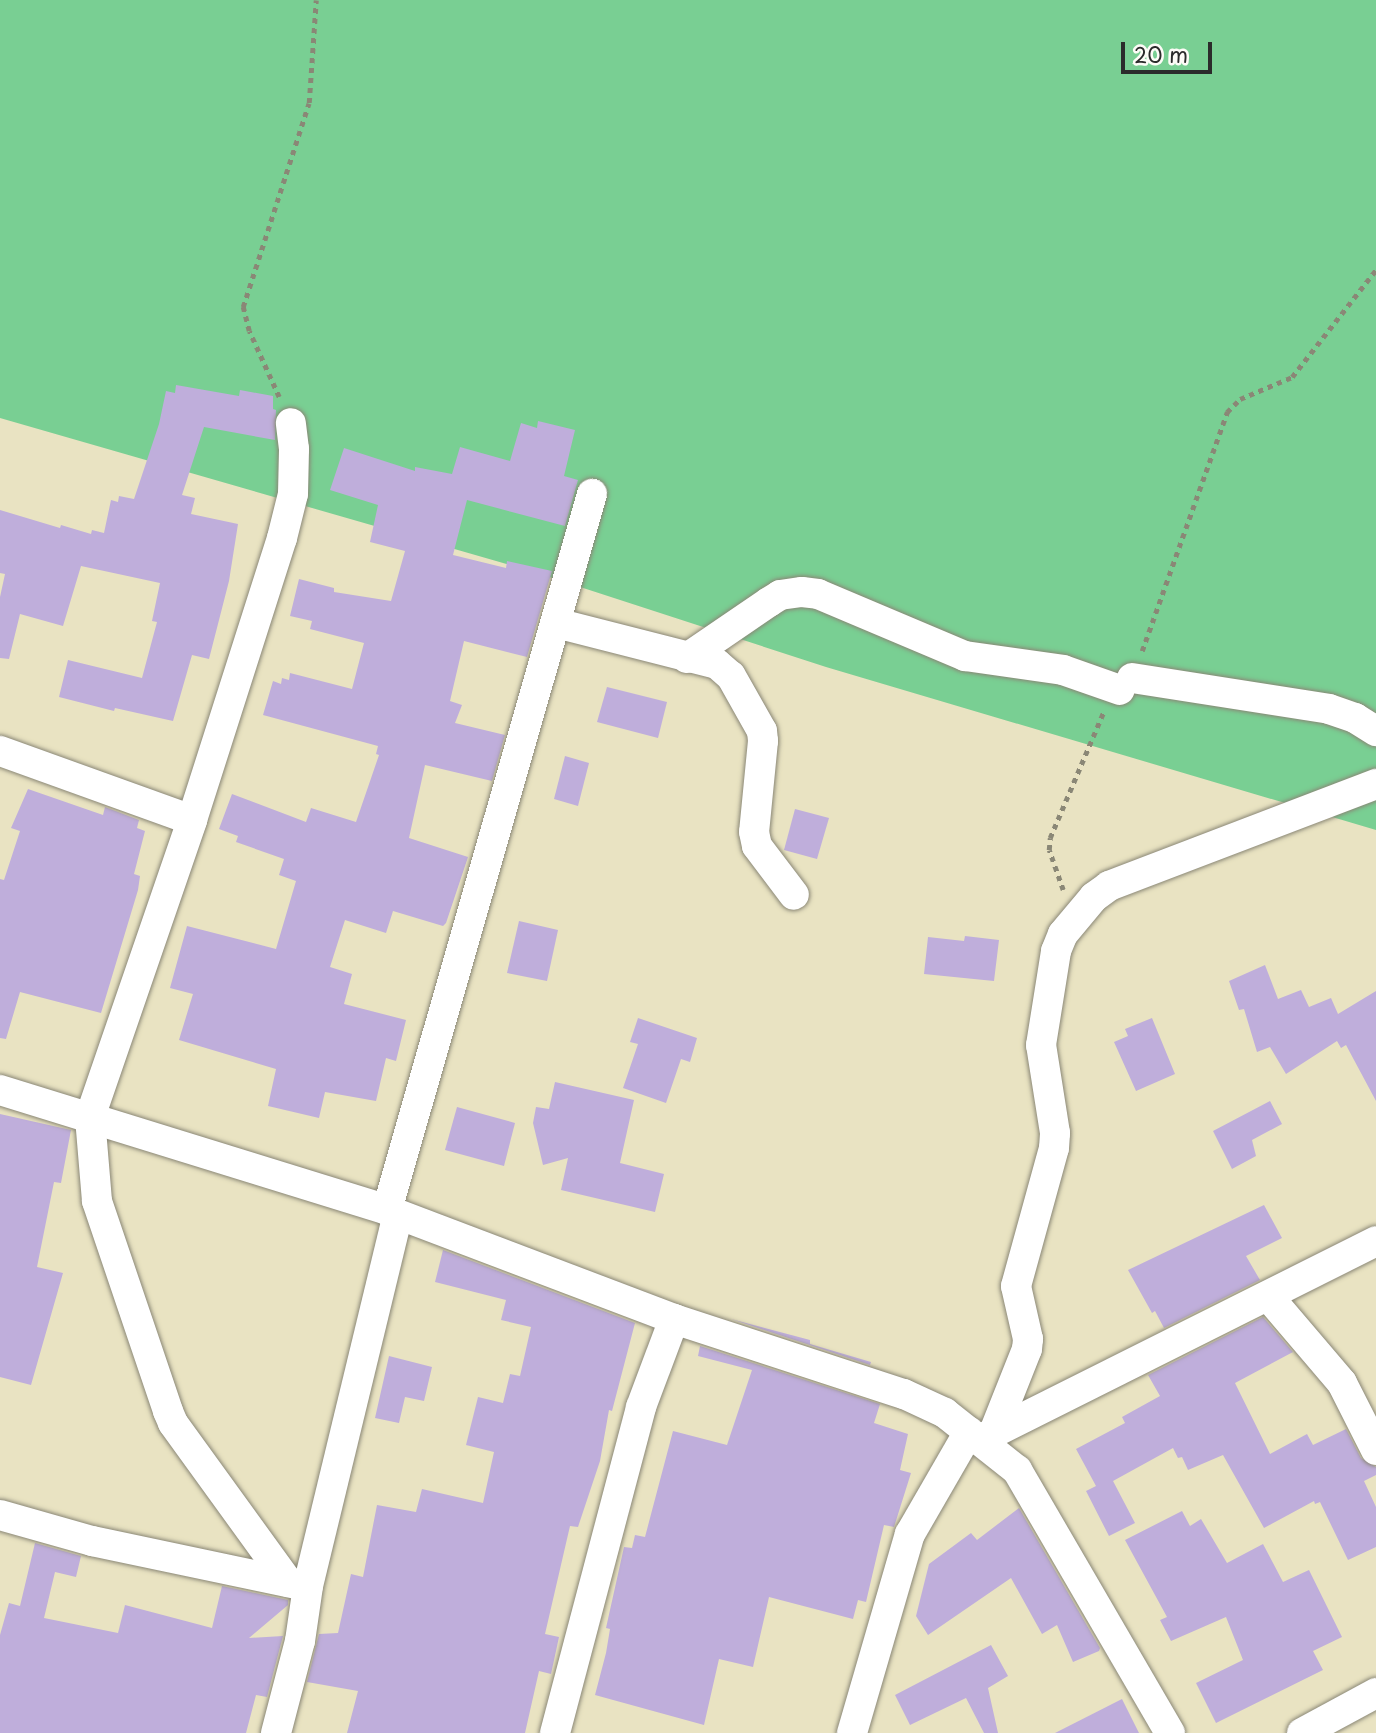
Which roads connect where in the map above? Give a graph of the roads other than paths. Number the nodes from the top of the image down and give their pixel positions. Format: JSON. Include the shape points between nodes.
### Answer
{"nodes":[{"id":1,"x":291,"y":424,"type":"road end"},
{"id":2,"x":592,"y":494,"type":"dead end"},
{"id":3,"x":556,"y":623,"type":"junction"},
{"id":4,"x":687,"y":657,"type":"junction"},
{"id":5,"x":1376,"y":731,"type":"edge"},
{"id":6,"x":0,"y":751,"type":"edge"},
{"id":7,"x":1376,"y":784,"type":"edge"},
{"id":8,"x":192,"y":820,"type":"junction"},
{"id":9,"x":794,"y":895,"type":"dead end"},
{"id":10,"x":0,"y":1090,"type":"edge"},
{"id":11,"x":90,"y":1117,"type":"junction"},
{"id":12,"x":393,"y":1213,"type":"junction"},
{"id":13,"x":1376,"y":1241,"type":"edge"},
{"id":14,"x":1268,"y":1296,"type":"junction"},
{"id":15,"x":674,"y":1319,"type":"junction"},
{"id":16,"x":981,"y":1434,"type":"junction"},
{"id":17,"x":1376,"y":1450,"type":"edge"},
{"id":18,"x":0,"y":1515,"type":"edge"},
{"id":19,"x":298,"y":1584,"type":"junction"},
{"id":20,"x":1376,"y":1693,"type":"edge"},
{"id":21,"x":276,"y":1733,"type":"edge"},
{"id":22,"x":555,"y":1733,"type":"edge"},
{"id":23,"x":852,"y":1733,"type":"edge"},
{"id":24,"x":1170,"y":1733,"type":"edge"},
{"id":25,"x":1302,"y":1733,"type":"edge"}],
"edges":[{"from":1,"to":8,"type":"street","via":[[293,494]]},
{"from":2,"to":3,"type":"street"},
{"from":3,"to":4,"type":"street"},
{"from":3,"to":12,"type":"street"},
{"from":4,"to":5,"type":"street","via":[[769,602],[802,592],[818,594],[965,656],[1126,684],[1329,709]]},
{"from":4,"to":9,"type":"street","via":[[726,669],[762,731],[755,838],[761,853]]},
{"from":6,"to":8,"type":"street"},
{"from":7,"to":16,"type":"street","via":[[1109,886],[1073,920],[1056,951],[1041,1045],[1054,1149],[1016,1286],[1027,1349]]},
{"from":8,"to":11,"type":"street"},
{"from":10,"to":11,"type":"street"},
{"from":11,"to":12,"type":"street"},
{"from":11,"to":19,"type":"street","via":[[97,1201],[168,1411]]},
{"from":12,"to":15,"type":"street"},
{"from":12,"to":19,"type":"street"},
{"from":13,"to":14,"type":"street"},
{"from":14,"to":16,"type":"street"},
{"from":14,"to":17,"type":"street","via":[[1342,1383]]},
{"from":15,"to":16,"type":"street","via":[[904,1394]]},
{"from":15,"to":22,"type":"street","via":[[641,1406]]},
{"from":16,"to":23,"type":"street","via":[[922,1508],[910,1534]]},
{"from":16,"to":24,"type":"street","via":[[1017,1470]]},
{"from":18,"to":19,"type":"street","via":[[93,1541]]},
{"from":19,"to":21,"type":"street","via":[[300,1641]]},
{"from":20,"to":25,"type":"street"}]}
